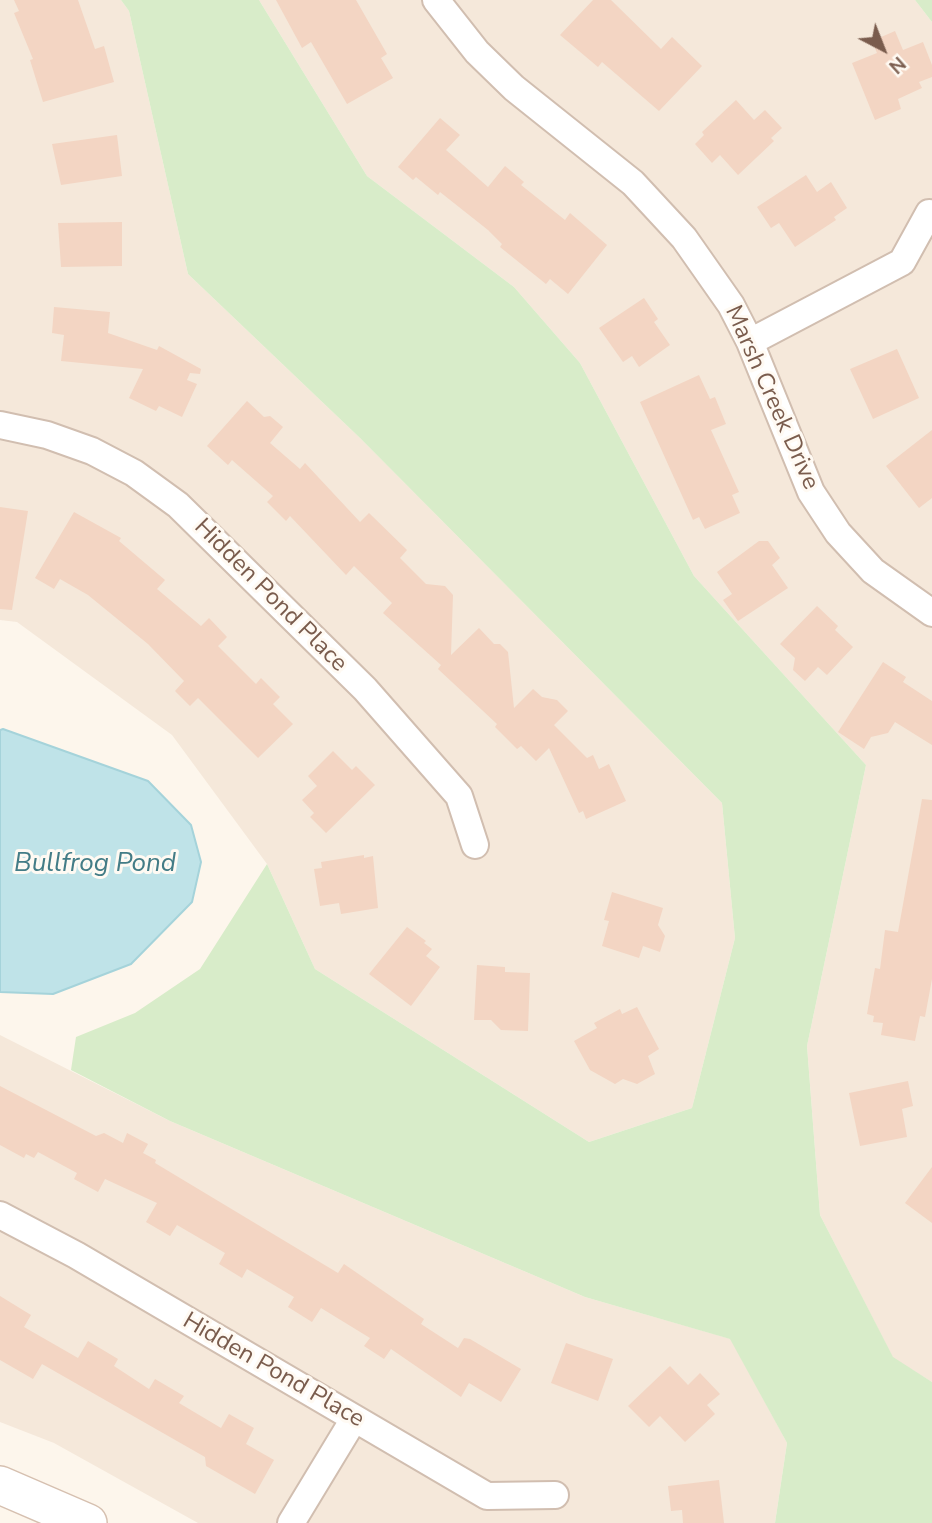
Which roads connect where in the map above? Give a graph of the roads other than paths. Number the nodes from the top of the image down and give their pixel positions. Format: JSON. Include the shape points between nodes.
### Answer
{"nodes":[{"id":1,"x":436,"y":0,"type":"edge"},
{"id":2,"x":929,"y":213,"type":"dead end"},
{"id":3,"x":750,"y":342,"type":"junction"},
{"id":4,"x":0,"y":425,"type":"edge"},
{"id":5,"x":932,"y":613,"type":"edge"},
{"id":6,"x":475,"y":845,"type":"dead end"},
{"id":7,"x":0,"y":1215,"type":"edge"},
{"id":8,"x":354,"y":1419,"type":"junction"},
{"id":9,"x":0,"y":1485,"type":"edge"},
{"id":10,"x":555,"y":1494,"type":"dead end"},
{"id":11,"x":88,"y":1523,"type":"edge"},
{"id":12,"x":291,"y":1523,"type":"edge"}],
"edges":[{"from":1,"to":3,"type":"street","name":"Marsh Creek Drive","via":[[477,52],[514,88],[657,207],[709,271]]},
{"from":2,"to":3,"type":"street","via":[[902,262]]},
{"from":3,"to":5,"type":"street","name":"Marsh Creek Drive","via":[[811,492],[838,533],[873,571]]},
{"from":4,"to":6,"type":"street","name":"Hidden Pond Place","via":[[92,451],[134,473],[178,505],[365,689],[458,796]]},
{"from":7,"to":8,"type":"street","name":"Hidden Pond Place"},
{"from":8,"to":10,"type":"street","name":"Hidden Pond Place","via":[[486,1496]]},
{"from":8,"to":12,"type":"street"},
{"from":9,"to":11,"type":"main road"}]}
